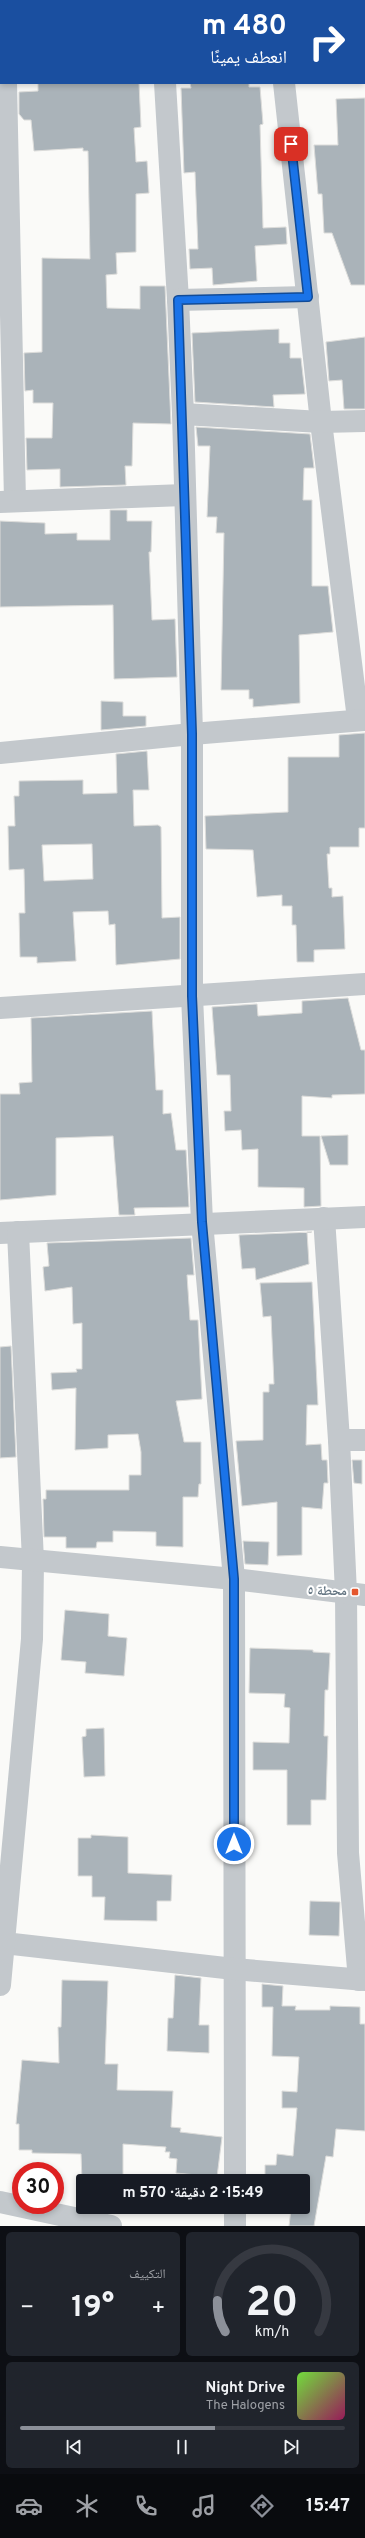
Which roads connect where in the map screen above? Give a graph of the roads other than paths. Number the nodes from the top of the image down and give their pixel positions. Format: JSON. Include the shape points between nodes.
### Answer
{"nodes":[{"id":1,"x":6,"y":84,"type":"edge"},
{"id":2,"x":165,"y":84,"type":"edge"},
{"id":3,"x":284,"y":84,"type":"edge"},
{"id":4,"x":5,"y":236,"type":"edge"},
{"id":5,"x":308,"y":297,"type":"junction"},
{"id":6,"x":178,"y":300,"type":"junction"},
{"id":7,"x":182,"y":414,"type":"junction"},
{"id":8,"x":365,"y":421,"type":"edge"},
{"id":9,"x":321,"y":422,"type":"junction"},
{"id":10,"x":184,"y":495,"type":"junction"},
{"id":11,"x":7,"y":501,"type":"edge"},
{"id":12,"x":362,"y":720,"type":"edge"},
{"id":13,"x":192,"y":734,"type":"junction"},
{"id":14,"x":0,"y":753,"type":"edge"},
{"id":15,"x":365,"y":984,"type":"edge"},
{"id":16,"x":192,"y":996,"type":"junction"},
{"id":17,"x":0,"y":1008,"type":"edge"},
{"id":18,"x":365,"y":1217,"type":"edge"},
{"id":19,"x":324,"y":1218,"type":"junction"},
{"id":20,"x":202,"y":1222,"type":"junction"},
{"id":21,"x":9,"y":1232,"type":"edge"},
{"id":22,"x":339,"y":1440,"type":"junction"},
{"id":23,"x":365,"y":1440,"type":"edge"},
{"id":24,"x":0,"y":1558,"type":"edge"},
{"id":25,"x":33,"y":1561,"type":"junction"},
{"id":26,"x":234,"y":1579,"type":"junction"},
{"id":27,"x":355,"y":1594,"type":"edge"},
{"id":28,"x":4,"y":1943,"type":"junction"},
{"id":29,"x":234,"y":1969,"type":"junction"},
{"id":30,"x":362,"y":1980,"type":"edge"},
{"id":31,"x":0,"y":1985,"type":"edge"},
{"id":32,"x":235,"y":2174,"type":"edge"},
{"id":33,"x":0,"y":2202,"type":"edge"},
{"id":34,"x":235,"y":2214,"type":"edge"},
{"id":35,"x":111,"y":2226,"type":"edge"},
{"id":36,"x":235,"y":2226,"type":"edge"}],
"edges":[{"from":1,"to":4,"type":"street"},
{"from":2,"to":6,"type":"street"},
{"from":3,"to":5,"type":"street"},
{"from":4,"to":11,"type":"street"},
{"from":5,"to":6,"type":"street"},
{"from":5,"to":9,"type":"street"},
{"from":6,"to":7,"type":"street"},
{"from":7,"to":9,"type":"street"},
{"from":7,"to":10,"type":"street"},
{"from":8,"to":9,"type":"street"},
{"from":9,"to":12,"type":"street"},
{"from":10,"to":11,"type":"street"},
{"from":10,"to":13,"type":"street"},
{"from":12,"to":13,"type":"street"},
{"from":13,"to":14,"type":"street"},
{"from":13,"to":16,"type":"street"},
{"from":15,"to":16,"type":"street"},
{"from":16,"to":17,"type":"street"},
{"from":16,"to":20,"type":"street"},
{"from":18,"to":19,"type":"street"},
{"from":19,"to":20,"type":"street"},
{"from":19,"to":22,"type":"street"},
{"from":20,"to":21,"type":"street"},
{"from":20,"to":26,"type":"street"},
{"from":21,"to":25,"type":"street"},
{"from":22,"to":23,"type":"street"},
{"from":22,"to":27,"type":"street"},
{"from":24,"to":25,"type":"street"},
{"from":25,"to":26,"type":"street"},
{"from":25,"to":28,"type":"street","via":[[32,1639]]},
{"from":26,"to":27,"type":"street"},
{"from":26,"to":29,"type":"street"},
{"from":27,"to":30,"type":"street","via":[[348,1853]]},
{"from":28,"to":29,"type":"street"},
{"from":28,"to":31,"type":"street"},
{"from":29,"to":30,"type":"street"},
{"from":29,"to":32,"type":"street"},
{"from":33,"to":35,"type":"street"},
{"from":34,"to":36,"type":"street"}]}
